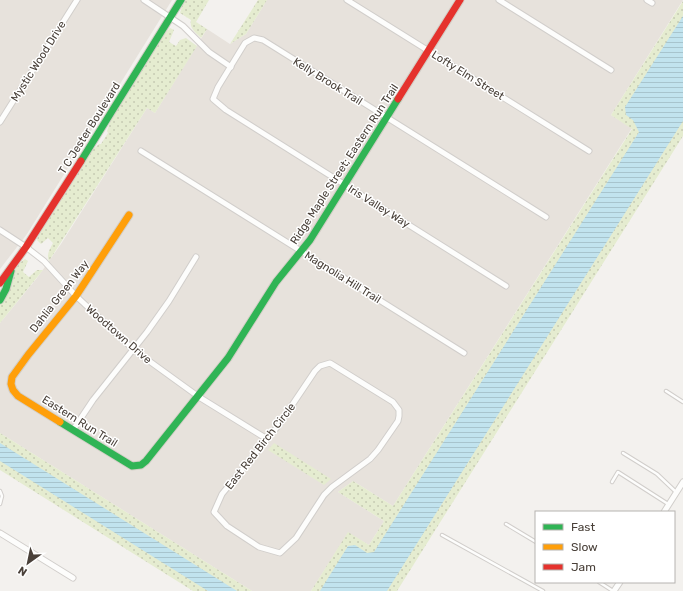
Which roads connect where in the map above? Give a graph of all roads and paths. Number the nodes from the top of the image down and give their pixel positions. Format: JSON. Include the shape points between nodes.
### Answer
{"nodes":[{"id":1,"x":77,"y":0,"type":"edge"},
{"id":2,"x":144,"y":0,"type":"edge"},
{"id":3,"x":181,"y":0,"type":"edge"},
{"id":4,"x":347,"y":0,"type":"edge"},
{"id":5,"x":460,"y":0,"type":"edge"},
{"id":6,"x":498,"y":0,"type":"edge"},
{"id":7,"x":647,"y":0,"type":"edge"},
{"id":8,"x":652,"y":4,"type":"dead end"},
{"id":9,"x":170,"y":17,"type":"junction"},
{"id":10,"x":428,"y":50,"type":"junction"},
{"id":11,"x":231,"y":67,"type":"junction"},
{"id":12,"x":611,"y":70,"type":"dead end"},
{"id":13,"x":213,"y":99,"type":"joint"},
{"id":14,"x":386,"y":118,"type":"junction"},
{"id":15,"x":0,"y":122,"type":"edge"},
{"id":16,"x":140,"y":151,"type":"dead end"},
{"id":17,"x":589,"y":151,"type":"dead end"},
{"id":18,"x":344,"y":185,"type":"junction"},
{"id":19,"x":129,"y":215,"type":"dead end"},
{"id":20,"x":546,"y":218,"type":"dead end"},
{"id":21,"x":0,"y":230,"type":"edge"},
{"id":22,"x":26,"y":247,"type":"junction"},
{"id":23,"x":302,"y":251,"type":"junction"},
{"id":24,"x":196,"y":257,"type":"dead end"},
{"id":25,"x":13,"y":266,"type":"junction"},
{"id":26,"x":0,"y":282,"type":"edge"},
{"id":27,"x":506,"y":286,"type":"dead end"},
{"id":28,"x":76,"y":296,"type":"junction"},
{"id":29,"x":0,"y":300,"type":"edge"},
{"id":30,"x":134,"y":350,"type":"junction"},
{"id":31,"x":464,"y":353,"type":"dead end"},
{"id":32,"x":13,"y":390,"type":"joint"},
{"id":33,"x":666,"y":391,"type":"dead end"},
{"id":34,"x":199,"y":397,"type":"junction"},
{"id":35,"x":683,"y":402,"type":"edge"},
{"id":36,"x":73,"y":430,"type":"junction"},
{"id":37,"x":267,"y":439,"type":"junction"},
{"id":38,"x":623,"y":453,"type":"dead end"},
{"id":39,"x":137,"y":466,"type":"joint"},
{"id":40,"x":612,"y":482,"type":"dead end"},
{"id":41,"x":682,"y":484,"type":"edge"},
{"id":42,"x":0,"y":492,"type":"edge"},
{"id":43,"x":676,"y":492,"type":"junction"},
{"id":44,"x":0,"y":504,"type":"edge"},
{"id":45,"x":669,"y":504,"type":"junction"},
{"id":46,"x":665,"y":511,"type":"edge"},
{"id":47,"x":506,"y":524,"type":"dead end"},
{"id":48,"x":0,"y":533,"type":"edge"},
{"id":49,"x":442,"y":535,"type":"dead end"},
{"id":50,"x":535,"y":541,"type":"edge"},
{"id":51,"x":73,"y":578,"type":"dead end"},
{"id":52,"x":601,"y":583,"type":"edge"},
{"id":53,"x":543,"y":591,"type":"edge"},
{"id":54,"x":614,"y":591,"type":"edge"}],
"edges":[{"from":1,"to":15,"type":"street","name":"Mystic Wood Drive"},
{"from":2,"to":9,"type":"street"},
{"from":3,"to":9,"type":"street","name":"T C Jester Boulevard"},
{"from":4,"to":10,"type":"street","name":"Lofty Elm Street"},
{"from":5,"to":10,"type":"street","name":"Ridge Maple Street; Eastern Run Trail"},
{"from":6,"to":12,"type":"street"},
{"from":7,"to":8,"type":"street"},
{"from":9,"to":11,"type":"street","via":[[209,52]]},
{"from":9,"to":22,"type":"street","name":"T C Jester Boulevard"},
{"from":10,"to":14,"type":"street","name":"Ridge Maple Street; Eastern Run Trail"},
{"from":10,"to":17,"type":"street","name":"Lofty Elm Street"},
{"from":11,"to":13,"type":"street","name":"Kelly Brook Trail"},
{"from":11,"to":14,"type":"street","name":"Kelly Brook Trail","via":[[245,43],[254,38],[263,40]]},
{"from":13,"to":18,"type":"street","name":"Iris Valley Way","via":[[226,110]]},
{"from":14,"to":18,"type":"street","name":"Ridge Maple Street; Eastern Run Trail"},
{"from":14,"to":20,"type":"street","name":"Kelly Brook Trail"},
{"from":16,"to":23,"type":"street","name":"Magnolia Hill Trail"},
{"from":18,"to":23,"type":"street","name":"Ridge Maple Street; Eastern Run Trail"},
{"from":18,"to":27,"type":"street","name":"Iris Valley Way"},
{"from":19,"to":28,"type":"street","name":"Dahlia Green Way"},
{"from":21,"to":22,"type":"street","name":"Woodtown Drive"},
{"from":22,"to":25,"type":"street","name":"T C Jester Boulevard"},
{"from":22,"to":28,"type":"street","name":"Woodtown Drive"},
{"from":23,"to":31,"type":"street","name":"Magnolia Hill Trail"},
{"from":23,"to":34,"type":"street","name":"Ridge Maple Street; Eastern Run Trail","via":[[276,282],[228,358]]},
{"from":24,"to":30,"type":"street"},
{"from":25,"to":26,"type":"street","name":"T C Jester Boulevard"},
{"from":25,"to":29,"type":"street","name":"T C Jester Boulevard"},
{"from":28,"to":30,"type":"street","name":"Woodtown Drive"},
{"from":28,"to":32,"type":"street","name":"Dahlia Green Way","via":[[12,377]]},
{"from":30,"to":34,"type":"street","name":"Woodtown Drive"},
{"from":30,"to":36,"type":"street","via":[[93,400]]},
{"from":32,"to":36,"type":"street","name":"Eastern Run Trail","via":[[18,396]]},
{"from":33,"to":35,"type":"lane"},
{"from":34,"to":37,"type":"street","name":"Woodtown Drive"},
{"from":34,"to":39,"type":"street","name":"Ridge Maple Street; Eastern Run Trail","via":[[146,461]]},
{"from":36,"to":39,"type":"street","name":"Eastern Run Trail","via":[[127,464]]},
{"from":37,"to":37,"type":"street","name":"East Red Birch Circle","via":[[222,494],[214,512],[227,526],[259,547],[280,553],[296,538],[324,495],[378,450],[398,421],[399,410],[393,402],[330,363],[325,364],[316,371]]},
{"from":38,"to":43,"type":"lane","via":[[657,474]]},
{"from":40,"to":45,"type":"lane","via":[[618,472]]},
{"from":41,"to":43,"type":"street"},
{"from":42,"to":44,"type":"lane"},
{"from":43,"to":45,"type":"street"},
{"from":45,"to":46,"type":"street"},
{"from":47,"to":50,"type":"lane"},
{"from":48,"to":51,"type":"street"},
{"from":49,"to":53,"type":"lane"},
{"from":52,"to":54,"type":"lane"}]}
